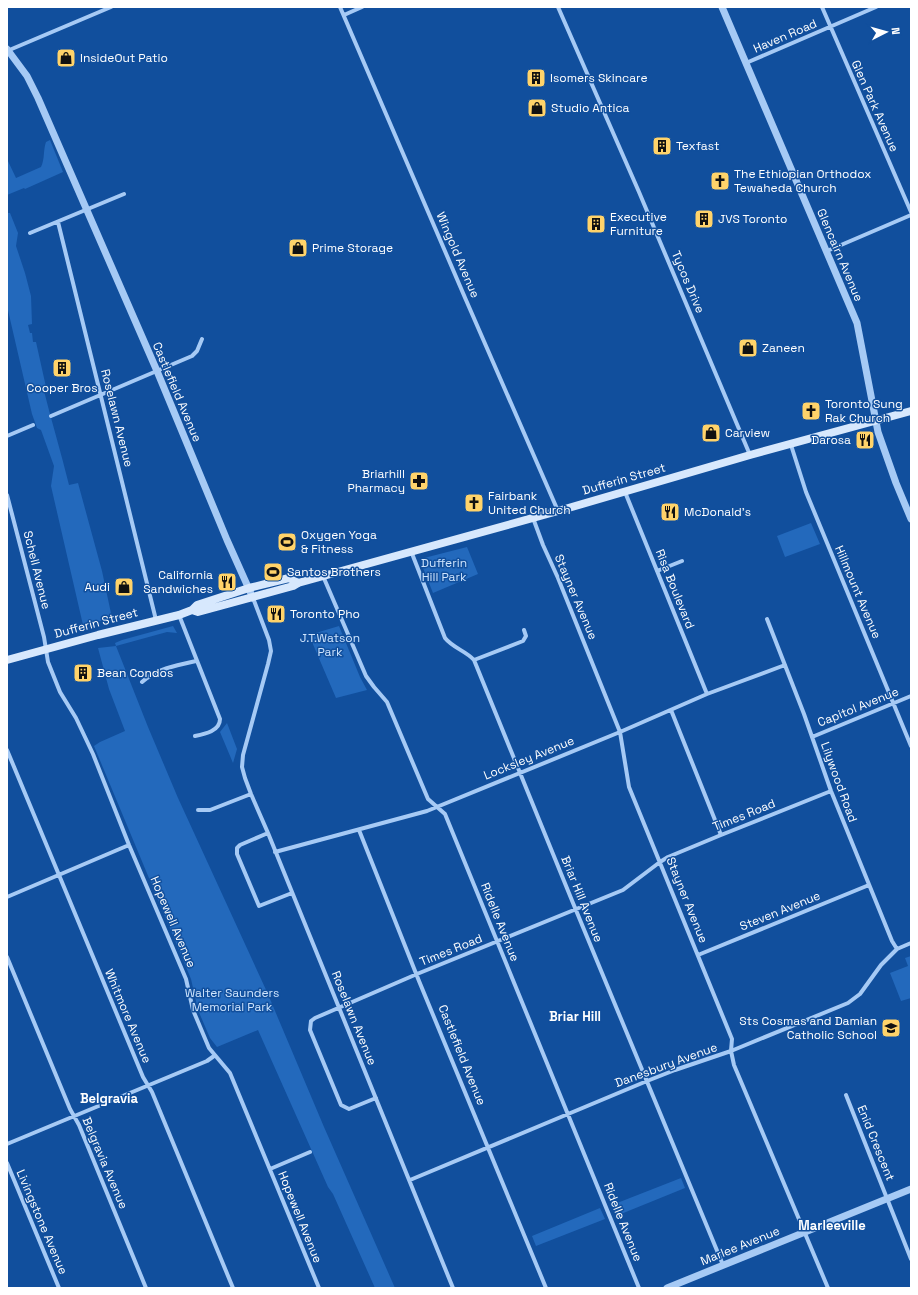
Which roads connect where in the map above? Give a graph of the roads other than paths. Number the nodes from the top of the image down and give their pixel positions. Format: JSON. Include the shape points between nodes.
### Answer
{"nodes":[{"id":1,"x":111,"y":7,"type":"edge"},
{"id":2,"x":340,"y":7,"type":"edge"},
{"id":3,"x":362,"y":7,"type":"edge"},
{"id":4,"x":558,"y":7,"type":"edge"},
{"id":5,"x":722,"y":7,"type":"edge"},
{"id":6,"x":822,"y":7,"type":"edge"},
{"id":7,"x":876,"y":7,"type":"edge"},
{"id":8,"x":344,"y":15,"type":"junction"},
{"id":9,"x":830,"y":27,"type":"junction"},
{"id":10,"x":8,"y":50,"type":"edge"},
{"id":11,"x":746,"y":63,"type":"junction"},
{"id":12,"x":124,"y":194,"type":"dead end"},
{"id":13,"x":87,"y":210,"type":"junction"},
{"id":14,"x":911,"y":214,"type":"edge"},
{"id":15,"x":58,"y":222,"type":"junction"},
{"id":16,"x":30,"y":233,"type":"dead end"},
{"id":17,"x":827,"y":251,"type":"junction"},
{"id":18,"x":202,"y":339,"type":"dead end"},
{"id":19,"x":157,"y":371,"type":"junction"},
{"id":20,"x":101,"y":396,"type":"junction"},
{"id":21,"x":911,"y":410,"type":"edge"},
{"id":22,"x":51,"y":416,"type":"dead end"},
{"id":23,"x":874,"y":420,"type":"junction"},
{"id":24,"x":33,"y":425,"type":"dead end"},
{"id":25,"x":7,"y":436,"type":"edge"},
{"id":26,"x":791,"y":445,"type":"junction"},
{"id":27,"x":750,"y":455,"type":"junction"},
{"id":28,"x":625,"y":492,"type":"junction"},
{"id":29,"x":7,"y":495,"type":"edge"},
{"id":30,"x":558,"y":511,"type":"junction"},
{"id":31,"x":533,"y":518,"type":"junction"},
{"id":32,"x":911,"y":520,"type":"edge"},
{"id":33,"x":411,"y":551,"type":"junction"},
{"id":34,"x":682,"y":561,"type":"dead end"},
{"id":35,"x":657,"y":571,"type":"junction"},
{"id":36,"x":322,"y":576,"type":"junction"},
{"id":37,"x":298,"y":583,"type":"junction"},
{"id":38,"x":249,"y":588,"type":"junction"},
{"id":39,"x":253,"y":598,"type":"junction"},
{"id":40,"x":192,"y":610,"type":"junction"},
{"id":41,"x":179,"y":615,"type":"junction"},
{"id":42,"x":156,"y":620,"type":"junction"},
{"id":43,"x":767,"y":620,"type":"dead end"},
{"id":44,"x":524,"y":630,"type":"dead end"},
{"id":45,"x":46,"y":650,"type":"junction"},
{"id":46,"x":7,"y":660,"type":"edge"},
{"id":47,"x":474,"y":660,"type":"junction"},
{"id":48,"x":196,"y":661,"type":"junction"},
{"id":49,"x":785,"y":665,"type":"junction"},
{"id":50,"x":142,"y":682,"type":"dead end"},
{"id":51,"x":707,"y":694,"type":"junction"},
{"id":52,"x":911,"y":696,"type":"edge"},
{"id":53,"x":893,"y":703,"type":"junction"},
{"id":54,"x":671,"y":710,"type":"junction"},
{"id":55,"x":620,"y":732,"type":"junction"},
{"id":56,"x":195,"y":736,"type":"dead end"},
{"id":57,"x":812,"y":737,"type":"junction"},
{"id":58,"x":911,"y":746,"type":"edge"},
{"id":59,"x":7,"y":750,"type":"edge"},
{"id":60,"x":243,"y":755,"type":"joint"},
{"id":61,"x":520,"y":772,"type":"junction"},
{"id":62,"x":830,"y":791,"type":"junction"},
{"id":63,"x":251,"y":794,"type":"junction"},
{"id":64,"x":437,"y":807,"type":"junction"},
{"id":65,"x":198,"y":810,"type":"dead end"},
{"id":66,"x":359,"y":830,"type":"junction"},
{"id":67,"x":268,"y":833,"type":"junction"},
{"id":68,"x":721,"y":834,"type":"junction"},
{"id":69,"x":129,"y":845,"type":"junction"},
{"id":70,"x":275,"y":852,"type":"junction"},
{"id":71,"x":660,"y":862,"type":"junction"},
{"id":72,"x":60,"y":876,"type":"junction"},
{"id":73,"x":869,"y":885,"type":"junction"},
{"id":74,"x":292,"y":893,"type":"junction"},
{"id":75,"x":7,"y":897,"type":"edge"},
{"id":76,"x":575,"y":910,"type":"junction"},
{"id":77,"x":497,"y":941,"type":"junction"},
{"id":78,"x":911,"y":943,"type":"edge"},
{"id":79,"x":897,"y":949,"type":"junction"},
{"id":80,"x":698,"y":955,"type":"junction"},
{"id":81,"x":7,"y":957,"type":"edge"},
{"id":82,"x":417,"y":974,"type":"junction"},
{"id":83,"x":339,"y":1008,"type":"junction"},
{"id":84,"x":731,"y":1052,"type":"junction"},
{"id":85,"x":214,"y":1056,"type":"junction"},
{"id":86,"x":647,"y":1081,"type":"junction"},
{"id":87,"x":148,"y":1085,"type":"junction"},
{"id":88,"x":846,"y":1096,"type":"dead end"},
{"id":89,"x":376,"y":1098,"type":"junction"},
{"id":90,"x":567,"y":1114,"type":"junction"},
{"id":91,"x":74,"y":1116,"type":"junction"},
{"id":92,"x":7,"y":1144,"type":"edge"},
{"id":93,"x":488,"y":1147,"type":"junction"},
{"id":94,"x":310,"y":1152,"type":"dead end"},
{"id":95,"x":7,"y":1163,"type":"edge"},
{"id":96,"x":270,"y":1169,"type":"junction"},
{"id":97,"x":410,"y":1180,"type":"junction"},
{"id":98,"x":911,"y":1189,"type":"edge"},
{"id":99,"x":888,"y":1198,"type":"junction"},
{"id":100,"x":804,"y":1232,"type":"junction"},
{"id":101,"x":911,"y":1259,"type":"edge"},
{"id":102,"x":722,"y":1265,"type":"junction"},
{"id":103,"x":59,"y":1288,"type":"edge"},
{"id":104,"x":146,"y":1288,"type":"edge"},
{"id":105,"x":233,"y":1288,"type":"edge"},
{"id":106,"x":319,"y":1288,"type":"edge"},
{"id":107,"x":454,"y":1288,"type":"edge"},
{"id":108,"x":546,"y":1288,"type":"edge"},
{"id":109,"x":639,"y":1288,"type":"edge"},
{"id":110,"x":667,"y":1288,"type":"edge"},
{"id":111,"x":828,"y":1288,"type":"edge"}],
"edges":[{"from":1,"to":10,"type":"street"},
{"from":2,"to":8,"type":"street","name":"Wingold Avenue"},
{"from":3,"to":8,"type":"street"},
{"from":4,"to":27,"type":"street","name":"Tycos Drive"},
{"from":5,"to":11,"type":"street","name":"Glencairn Avenue"},
{"from":6,"to":9,"type":"street","name":"Glen Park Avenue"},
{"from":7,"to":9,"type":"street","name":"Haven Road"},
{"from":8,"to":30,"type":"street","name":"Wingold Avenue"},
{"from":9,"to":11,"type":"street","name":"Haven Road"},
{"from":9,"to":14,"type":"street","name":"Glen Park Avenue"},
{"from":10,"to":13,"type":"street","name":"Castlefield Avenue","via":[[27,76]]},
{"from":11,"to":17,"type":"street","name":"Glencairn Avenue"},
{"from":12,"to":13,"type":"street"},
{"from":13,"to":15,"type":"street"},
{"from":13,"to":19,"type":"street","name":"Castlefield Avenue"},
{"from":14,"to":17,"type":"street"},
{"from":15,"to":16,"type":"street"},
{"from":15,"to":20,"type":"street","name":"Roselawn Avenue"},
{"from":17,"to":23,"type":"street","name":"Glencairn Avenue","via":[[857,323]]},
{"from":18,"to":19,"type":"street","via":[[192,356]]},
{"from":19,"to":20,"type":"street"},
{"from":19,"to":38,"type":"street","name":"Castlefield Avenue"},
{"from":20,"to":22,"type":"street"},
{"from":20,"to":42,"type":"street","name":"Roselawn Avenue"},
{"from":21,"to":23,"type":"main road","name":"Dufferin Street"},
{"from":23,"to":26,"type":"main road","name":"Dufferin Street"},
{"from":23,"to":32,"type":"street","name":"Glencairn Avenue"},
{"from":24,"to":25,"type":"street"},
{"from":26,"to":27,"type":"main road","name":"Dufferin Street"},
{"from":26,"to":53,"type":"street","name":"Hillmount Avenue","via":[[806,492]]},
{"from":27,"to":28,"type":"main road","name":"Dufferin Street"},
{"from":28,"to":30,"type":"main road","name":"Dufferin Street"},
{"from":28,"to":35,"type":"street","name":"Risa Boulevard"},
{"from":29,"to":45,"type":"street","name":"Schell Avenue"},
{"from":30,"to":31,"type":"main road","name":"Dufferin Street"},
{"from":31,"to":33,"type":"main road","name":"Dufferin Street"},
{"from":31,"to":55,"type":"street","name":"Stayner Avenue"},
{"from":33,"to":36,"type":"main road","name":"Dufferin Street"},
{"from":33,"to":47,"type":"street","via":[[445,638]]},
{"from":34,"to":35,"type":"street"},
{"from":35,"to":51,"type":"street","name":"Risa Boulevard"},
{"from":36,"to":37,"type":"main road","name":"Dufferin Street"},
{"from":36,"to":64,"type":"street","name":"Ridelle Avenue","via":[[366,676],[387,702],[428,800]]},
{"from":37,"to":38,"type":"main road","name":"Dufferin Street","via":[[289,578]]},
{"from":37,"to":39,"type":"main road","name":"Dufferin Street"},
{"from":38,"to":39,"type":"street","name":"Castlefield Avenue"},
{"from":38,"to":40,"type":"main road","name":"Dufferin Street","via":[[197,605]]},
{"from":39,"to":40,"type":"main road","name":"Dufferin Street","via":[[198,612]]},
{"from":39,"to":60,"type":"street","name":"Castlefield Avenue","via":[[268,636],[270,651]]},
{"from":40,"to":41,"type":"main road","name":"Dufferin Street"},
{"from":41,"to":42,"type":"main road","name":"Dufferin Street"},
{"from":41,"to":48,"type":"street"},
{"from":42,"to":45,"type":"main road","name":"Dufferin Street"},
{"from":43,"to":49,"type":"street","name":"Lilywood Road"},
{"from":44,"to":47,"type":"street","via":[[526,636],[523,641]]},
{"from":45,"to":46,"type":"main road","name":"Dufferin Street"},
{"from":45,"to":69,"type":"street","name":"Hopewell Avenue","via":[[60,692],[90,748]]},
{"from":47,"to":61,"type":"street","name":"Briar Hill Avenue"},
{"from":48,"to":50,"type":"street","via":[[150,675]]},
{"from":48,"to":56,"type":"street","via":[[220,724],[217,728]]},
{"from":49,"to":51,"type":"street","name":"Locksley Avenue"},
{"from":49,"to":57,"type":"street","name":"Lilywood Road"},
{"from":51,"to":54,"type":"street","name":"Locksley Avenue"},
{"from":52,"to":53,"type":"street","name":"Capitol Avenue"},
{"from":53,"to":57,"type":"street","name":"Capitol Avenue"},
{"from":53,"to":58,"type":"street","name":"Hillmount Avenue"},
{"from":54,"to":55,"type":"street","name":"Locksley Avenue"},
{"from":54,"to":68,"type":"street"},
{"from":55,"to":61,"type":"street","name":"Locksley Avenue"},
{"from":55,"to":71,"type":"street","name":"Stayner Avenue","via":[[629,787]]},
{"from":57,"to":62,"type":"street","name":"Lilywood Road"},
{"from":59,"to":72,"type":"street","name":"Whitmore Avenue"},
{"from":60,"to":63,"type":"street","name":"Roselawn Avenue","via":[[242,768]]},
{"from":61,"to":64,"type":"street","name":"Locksley Avenue"},
{"from":61,"to":76,"type":"street","name":"Briar Hill Avenue"},
{"from":62,"to":68,"type":"street","name":"Times Road"},
{"from":62,"to":73,"type":"street","name":"Lilywood Road"},
{"from":63,"to":65,"type":"street","via":[[210,810]]},
{"from":63,"to":67,"type":"street","name":"Roselawn Avenue"},
{"from":64,"to":66,"type":"street","name":"Locksley Avenue"},
{"from":64,"to":77,"type":"street","name":"Ridelle Avenue","via":[[445,814]]},
{"from":66,"to":70,"type":"street","name":"Locksley Avenue"},
{"from":66,"to":82,"type":"street","name":"Castlefield Avenue"},
{"from":67,"to":70,"type":"street","name":"Roselawn Avenue"},
{"from":67,"to":74,"type":"street","via":[[240,844],[236,851],[259,906]]},
{"from":68,"to":71,"type":"street","name":"Times Road"},
{"from":69,"to":72,"type":"street"},
{"from":69,"to":85,"type":"street","name":"Hopewell Avenue","via":[[186,978],[198,1024]]},
{"from":70,"to":74,"type":"street","name":"Roselawn Avenue"},
{"from":71,"to":76,"type":"street","name":"Times Road","via":[[623,890]]},
{"from":71,"to":80,"type":"street","name":"Stayner Avenue"},
{"from":72,"to":75,"type":"street"},
{"from":72,"to":87,"type":"street","name":"Whitmore Avenue"},
{"from":73,"to":79,"type":"street","name":"Lilywood Road"},
{"from":73,"to":80,"type":"street","name":"Steven Avenue"},
{"from":74,"to":83,"type":"street","name":"Roselawn Avenue"},
{"from":76,"to":77,"type":"street","name":"Times Road"},
{"from":76,"to":86,"type":"street","name":"Briar Hill Avenue"},
{"from":77,"to":82,"type":"street","name":"Times Road"},
{"from":77,"to":90,"type":"street","name":"Ridelle Avenue"},
{"from":78,"to":79,"type":"street","name":"Danesbury Avenue"},
{"from":79,"to":84,"type":"street","name":"Danesbury Avenue","via":[[881,965],[860,994],[848,1003]]},
{"from":80,"to":84,"type":"street","name":"Stayner Avenue","via":[[732,1039]]},
{"from":81,"to":91,"type":"street","name":"Belgravia Avenue"},
{"from":82,"to":83,"type":"street","name":"Times Road"},
{"from":82,"to":93,"type":"street","name":"Castlefield Avenue"},
{"from":83,"to":89,"type":"street","name":"Roselawn Avenue"},
{"from":83,"to":89,"type":"street","name":"Times Road","via":[[312,1021],[310,1030],[341,1105],[349,1108]]},
{"from":84,"to":86,"type":"street","name":"Danesbury Avenue"},
{"from":84,"to":100,"type":"street","name":"Stayner Avenue","via":[[734,1065]]},
{"from":85,"to":87,"type":"street"},
{"from":85,"to":96,"type":"street","name":"Hopewell Avenue","via":[[230,1073]]},
{"from":86,"to":90,"type":"street","name":"Danesbury Avenue"},
{"from":86,"to":102,"type":"street","name":"Briar Hill Avenue"},
{"from":87,"to":91,"type":"street"},
{"from":87,"to":105,"type":"street","name":"Whitmore Avenue"},
{"from":88,"to":99,"type":"street","name":"Enid Crescent"},
{"from":89,"to":97,"type":"street","name":"Roselawn Avenue"},
{"from":90,"to":93,"type":"street","name":"Danesbury Avenue"},
{"from":90,"to":109,"type":"street","name":"Ridelle Avenue"},
{"from":91,"to":92,"type":"street"},
{"from":91,"to":104,"type":"street","name":"Belgravia Avenue"},
{"from":93,"to":97,"type":"street","name":"Danesbury Avenue"},
{"from":93,"to":108,"type":"street","name":"Castlefield Avenue"},
{"from":94,"to":96,"type":"street"},
{"from":95,"to":103,"type":"street","name":"Livingstone Avenue"},
{"from":96,"to":106,"type":"street","name":"Hopewell Avenue"},
{"from":97,"to":107,"type":"street","name":"Roselawn Avenue"},
{"from":98,"to":99,"type":"street","name":"Marlee Avenue"},
{"from":99,"to":100,"type":"street","name":"Marlee Avenue"},
{"from":99,"to":101,"type":"street","name":"Enid Crescent"},
{"from":100,"to":102,"type":"street","name":"Marlee Avenue"},
{"from":100,"to":111,"type":"street","name":"Stayner Avenue"},
{"from":102,"to":110,"type":"street","name":"Marlee Avenue"}]}
